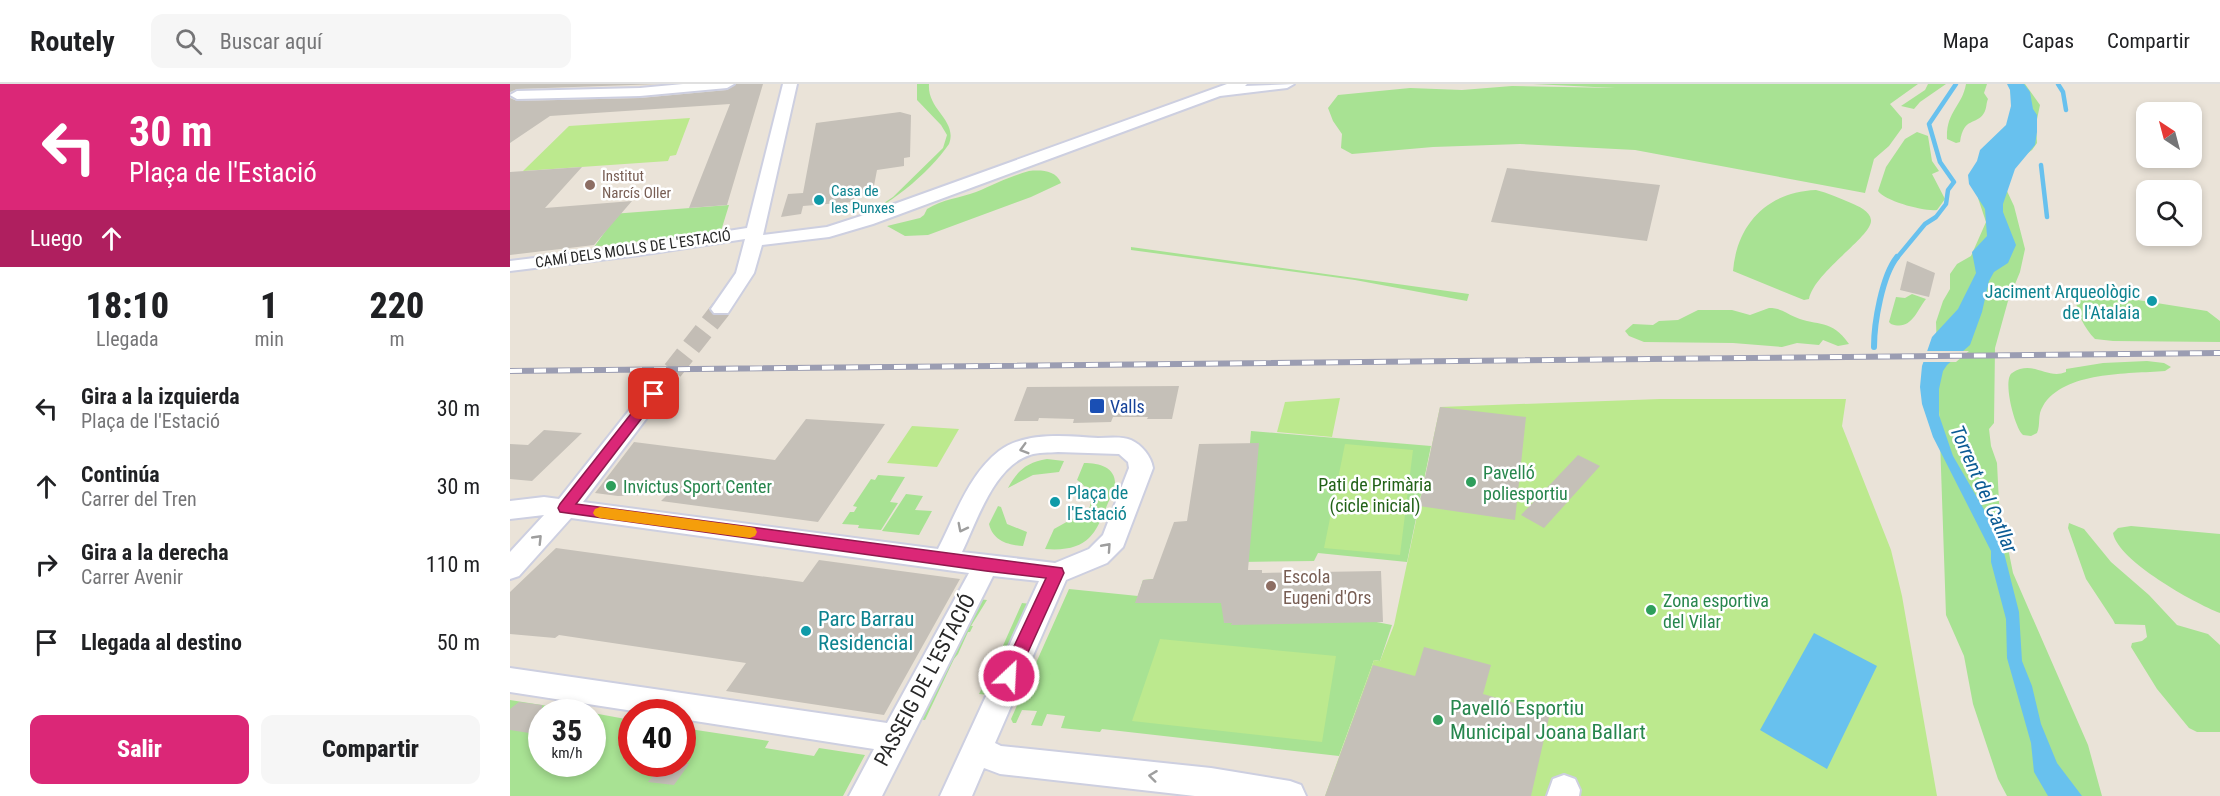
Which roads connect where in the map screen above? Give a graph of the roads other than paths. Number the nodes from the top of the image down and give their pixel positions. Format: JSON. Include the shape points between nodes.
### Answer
{"nodes":[{"id":1,"x":533,"y":84,"type":"edge"},
{"id":2,"x":727,"y":84,"type":"edge"},
{"id":3,"x":790,"y":84,"type":"edge"},
{"id":4,"x":1240,"y":84,"type":"edge"},
{"id":5,"x":1287,"y":84,"type":"edge"},
{"id":6,"x":513,"y":97,"type":"edge"},
{"id":7,"x":1211,"y":102,"type":"junction"},
{"id":8,"x":755,"y":237,"type":"junction"},
{"id":9,"x":510,"y":266,"type":"edge"},
{"id":10,"x":721,"y":309,"type":"tunnel mouth"},
{"id":11,"x":654,"y":394,"type":"tunnel mouth"},
{"id":12,"x":565,"y":508,"type":"junction"},
{"id":13,"x":510,"y":510,"type":"edge"},
{"id":14,"x":945,"y":560,"type":"junction"},
{"id":15,"x":986,"y":565,"type":"junction"},
{"id":16,"x":510,"y":569,"type":"edge"},
{"id":17,"x":1056,"y":573,"type":"junction"},
{"id":18,"x":510,"y":680,"type":"edge"},
{"id":19,"x":894,"y":738,"type":"junction"},
{"id":20,"x":977,"y":750,"type":"junction"},
{"id":21,"x":1210,"y":790,"type":"edge"},
{"id":22,"x":865,"y":796,"type":"edge"},
{"id":23,"x":956,"y":796,"type":"edge"},
{"id":24,"x":1290,"y":796,"type":"edge"}],
"edges":[{"from":1,"to":6,"type":"street"},
{"from":2,"to":6,"type":"street"},
{"from":3,"to":8,"type":"street"},
{"from":4,"to":7,"type":"street"},
{"from":5,"to":7,"type":"street"},
{"from":7,"to":8,"type":"street","name":"CAMÍ DELS MOLLS DE L'ESTACIÓ","via":[[1129,123],[913,205],[829,232]]},
{"from":8,"to":9,"type":"street","name":"CAMÍ DELS MOLLS DE L'ESTACIÓ"},
{"from":8,"to":10,"type":"street","via":[[744,277]]},
{"from":11,"to":12,"type":"street"},
{"from":12,"to":13,"type":"street"},
{"from":12,"to":14,"type":"street"},
{"from":16,"to":12,"type":"street","one_way":true},
{"from":14,"to":15,"type":"street"},
{"from":17,"to":14,"type":"street","one_way":true,"via":[[1098,556],[1114,540],[1141,468],[1132,451],[1123,446],[1041,446],[1011,454],[994,468]]},
{"from":15,"to":17,"type":"street"},
{"from":15,"to":19,"type":"street","name":"PASSEIG DE L'ESTACIÓ"},
{"from":17,"to":20,"type":"street"},
{"from":18,"to":19,"type":"street"},
{"from":19,"to":22,"type":"street","name":"PASSEIG DE L'ESTACIÓ"},
{"from":21,"to":20,"type":"street","one_way":true,"via":[[1000,760]]},
{"from":20,"to":23,"type":"street"},
{"from":21,"to":24,"type":"street"}]}
